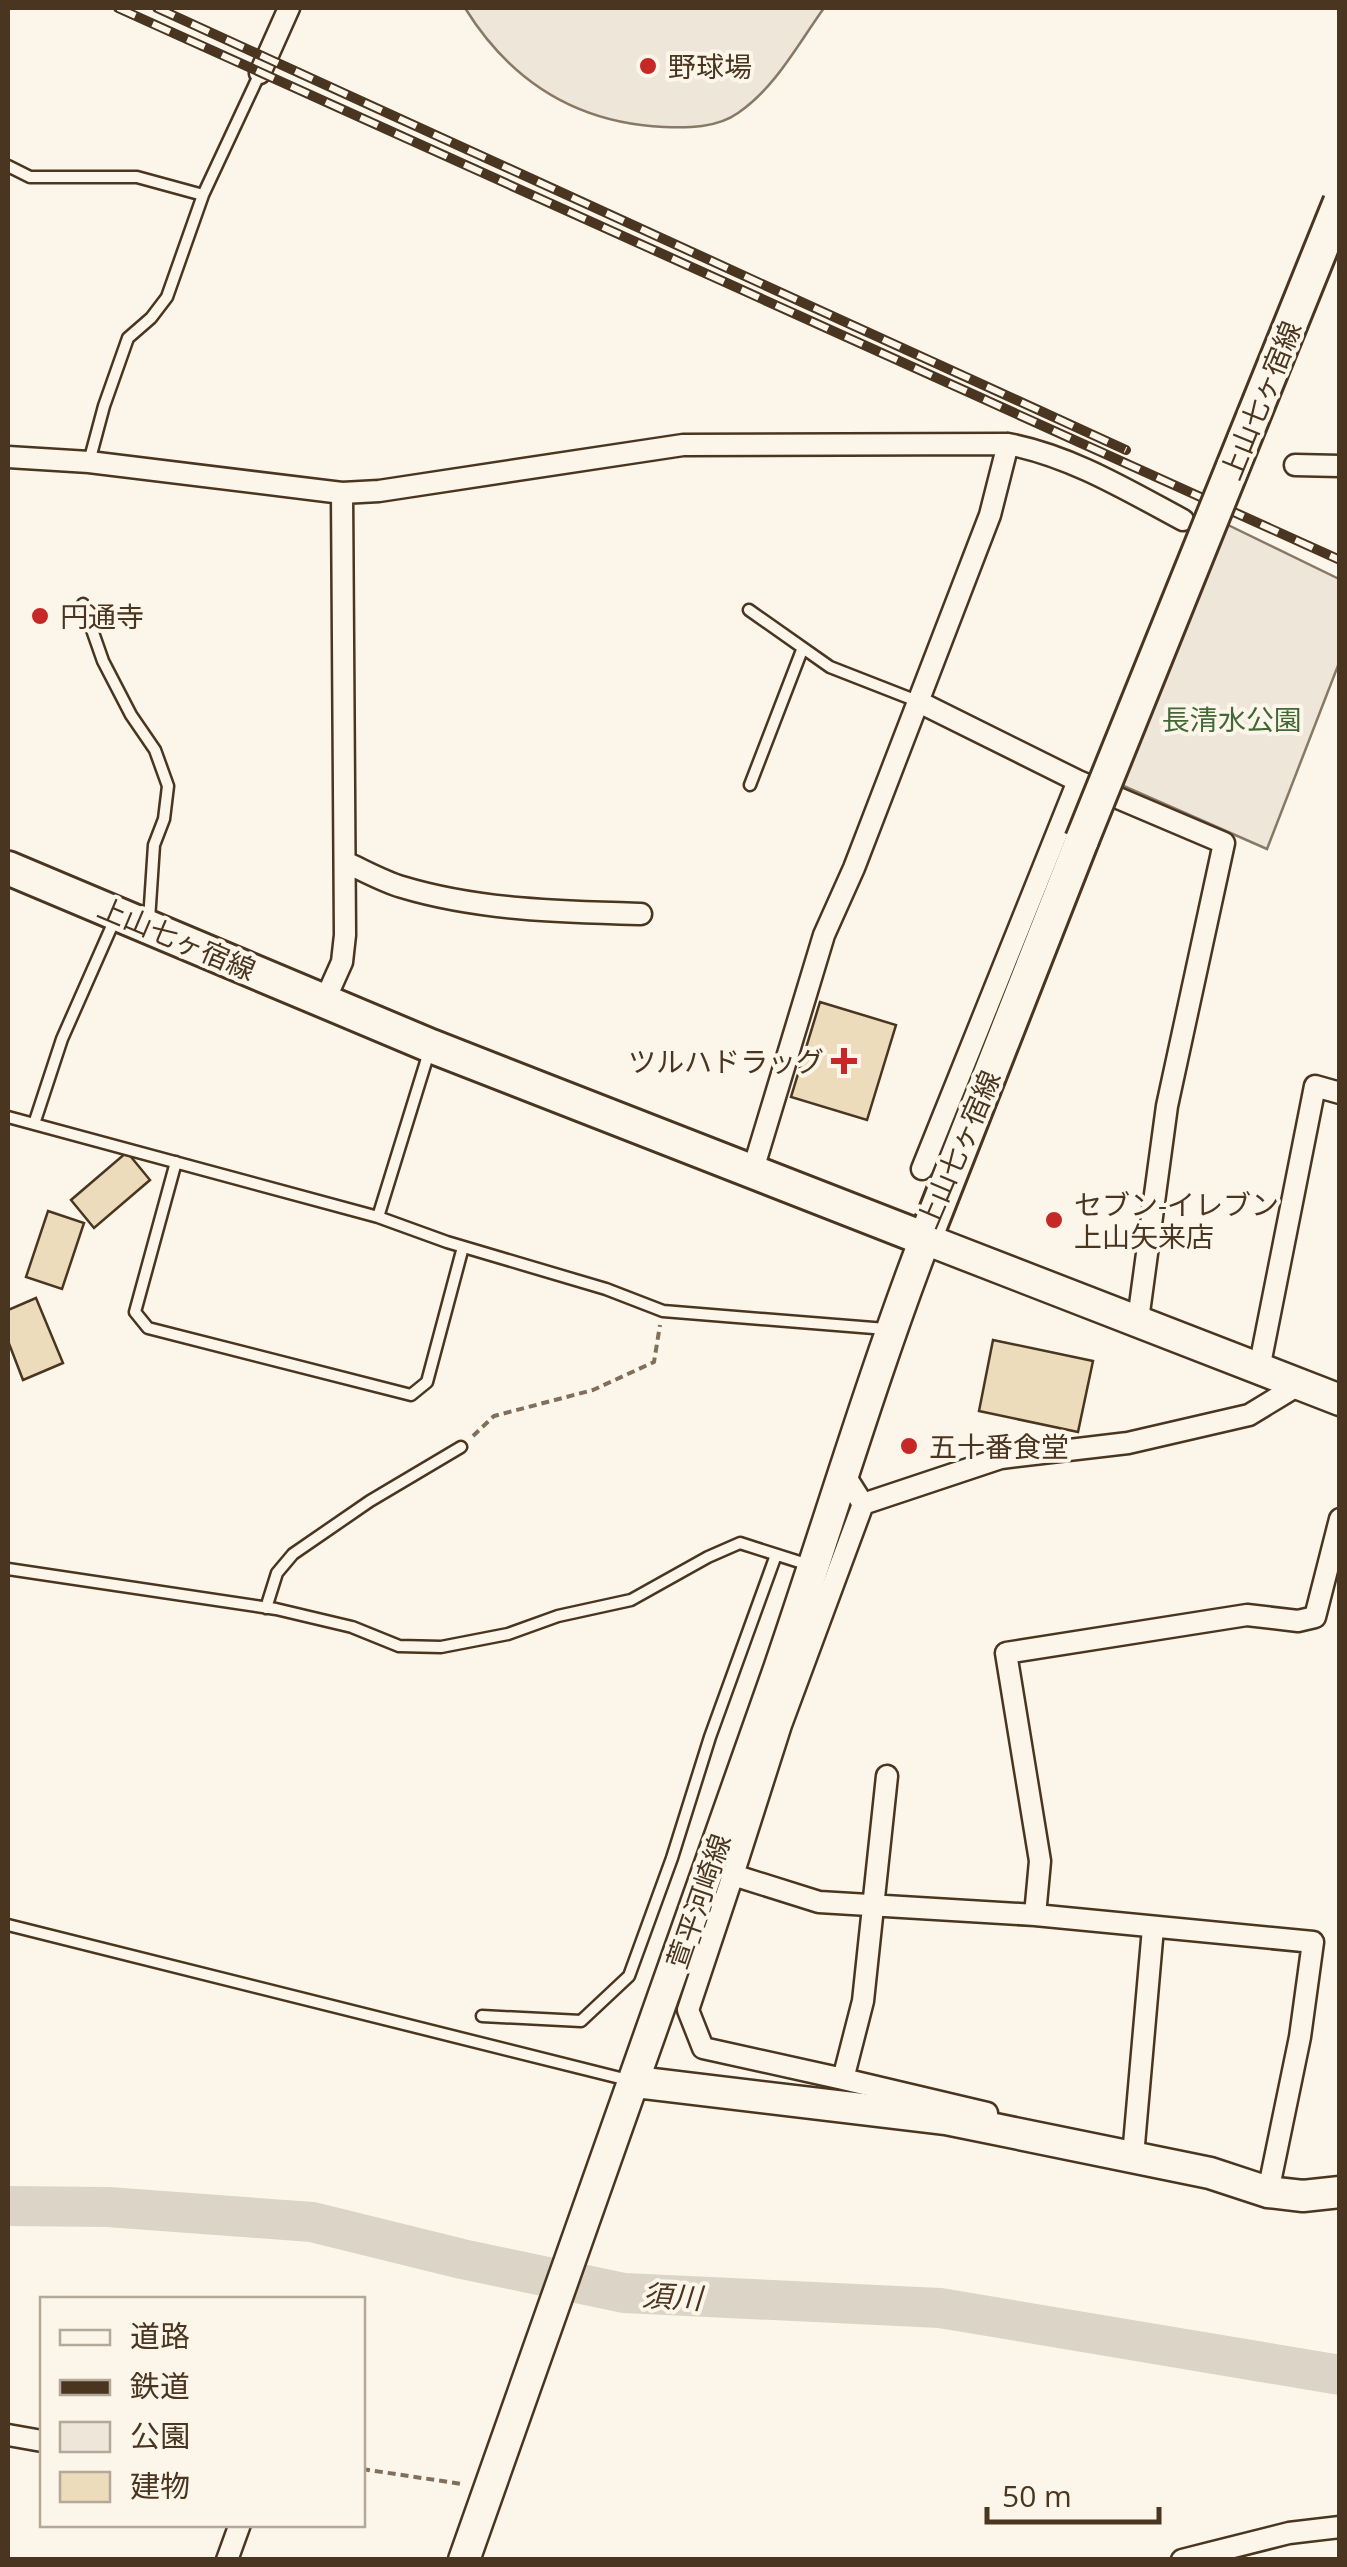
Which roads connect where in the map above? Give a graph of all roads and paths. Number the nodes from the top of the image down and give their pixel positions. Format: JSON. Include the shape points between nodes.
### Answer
{"nodes":[{"id":1,"x":289,"y":8,"type":"edge"},
{"id":2,"x":260,"y":74,"type":"joint"},
{"id":3,"x":8,"y":166,"type":"edge"},
{"id":4,"x":204,"y":195,"type":"junction"},
{"id":5,"x":1340,"y":202,"type":"edge"},
{"id":6,"x":1008,"y":444,"type":"junction"},
{"id":7,"x":8,"y":457,"type":"edge"},
{"id":8,"x":90,"y":462,"type":"junction"},
{"id":9,"x":1295,"y":465,"type":"dead end"},
{"id":10,"x":1340,"y":466,"type":"edge"},
{"id":11,"x":342,"y":493,"type":"junction"},
{"id":12,"x":1183,"y":520,"type":"dead end"},
{"id":13,"x":82,"y":604,"type":"dead end"},
{"id":14,"x":749,"y":610,"type":"dead end"},
{"id":15,"x":802,"y":650,"type":"junction"},
{"id":16,"x":916,"y":700,"type":"junction"},
{"id":17,"x":1078,"y":780,"type":"junction"},
{"id":18,"x":750,"y":785,"type":"dead end"},
{"id":19,"x":345,"y":862,"type":"junction"},
{"id":20,"x":8,"y":868,"type":"edge"},
{"id":21,"x":117,"y":913,"type":"junction"},
{"id":22,"x":641,"y":914,"type":"dead end"},
{"id":23,"x":149,"y":927,"type":"junction"},
{"id":24,"x":325,"y":1000,"type":"junction"},
{"id":25,"x":431,"y":1046,"type":"junction"},
{"id":26,"x":1340,"y":1094,"type":"edge"},
{"id":27,"x":8,"y":1117,"type":"edge"},
{"id":28,"x":34,"y":1124,"type":"junction"},
{"id":29,"x":176,"y":1162,"type":"junction"},
{"id":30,"x":922,"y":1169,"type":"dead end"},
{"id":31,"x":752,"y":1173,"type":"junction"},
{"id":32,"x":378,"y":1217,"type":"junction"},
{"id":33,"x":925,"y":1240,"type":"junction"},
{"id":34,"x":463,"y":1247,"type":"junction"},
{"id":35,"x":662,"y":1311,"type":"junction"},
{"id":36,"x":1138,"y":1320,"type":"junction"},
{"id":37,"x":890,"y":1330,"type":"junction"},
{"id":38,"x":1259,"y":1369,"type":"junction"},
{"id":39,"x":1300,"y":1384,"type":"junction"},
{"id":40,"x":1340,"y":1400,"type":"edge"},
{"id":41,"x":461,"y":1447,"type":"joint"},
{"id":42,"x":844,"y":1474,"type":"junction"},
{"id":43,"x":863,"y":1504,"type":"junction"},
{"id":44,"x":1340,"y":1518,"type":"edge"},
{"id":45,"x":776,"y":1555,"type":"junction"},
{"id":46,"x":814,"y":1567,"type":"junction"},
{"id":47,"x":8,"y":1569,"type":"edge"},
{"id":48,"x":266,"y":1608,"type":"junction"},
{"id":49,"x":887,"y":1776,"type":"dead end"},
{"id":50,"x":733,"y":1875,"type":"junction"},
{"id":51,"x":875,"y":1907,"type":"junction"},
{"id":52,"x":1035,"y":1915,"type":"junction"},
{"id":53,"x":8,"y":1925,"type":"edge"},
{"id":54,"x":1153,"y":1928,"type":"junction"},
{"id":55,"x":482,"y":2016,"type":"dead end"},
{"id":56,"x":843,"y":2079,"type":"junction"},
{"id":57,"x":636,"y":2082,"type":"junction"},
{"id":58,"x":1037,"y":2136,"type":"junction"},
{"id":59,"x":1134,"y":2156,"type":"junction"},
{"id":60,"x":1268,"y":2192,"type":"junction"},
{"id":61,"x":1340,"y":2192,"type":"edge"},
{"id":62,"x":8,"y":2436,"type":"edge"},
{"id":63,"x":40,"y":2441,"type":"edge"},
{"id":64,"x":365,"y":2468,"type":"edge"},
{"id":65,"x":493,"y":2480,"type":"junction"},
{"id":66,"x":239,"y":2527,"type":"edge"},
{"id":67,"x":1340,"y":2528,"type":"edge"},
{"id":68,"x":227,"y":2560,"type":"edge"},
{"id":69,"x":464,"y":2560,"type":"edge"},
{"id":70,"x":1182,"y":2560,"type":"edge"}],
"edges":[{"from":1,"to":2,"type":"street"},
{"from":2,"to":4,"type":"lane"},
{"from":3,"to":4,"type":"lane","via":[[30,177],[137,177]]},
{"from":4,"to":8,"type":"lane","via":[[167,297],[128,338]]},
{"from":5,"to":33,"type":"main road","name":"上山七ヶ宿線","bridge":true},
{"from":6,"to":11,"type":"street","via":[[683,445]]},
{"from":6,"to":12,"type":"street","via":[[1103,477]]},
{"from":6,"to":16,"type":"street","via":[[990,514]]},
{"from":7,"to":8,"type":"street"},
{"from":8,"to":11,"type":"street"},
{"from":9,"to":10,"type":"street"},
{"from":11,"to":19,"type":"street"},
{"from":13,"to":23,"type":"lane","via":[[102,662],[155,750],[168,786],[154,845]]},
{"from":14,"to":15,"type":"lane"},
{"from":15,"to":16,"type":"lane"},
{"from":15,"to":18,"type":"lane"},
{"from":16,"to":17,"type":"street"},
{"from":16,"to":31,"type":"street","via":[[824,935]]},
{"from":17,"to":30,"type":"street"},
{"from":17,"to":36,"type":"street","via":[[1224,842],[1167,1106]]},
{"from":19,"to":22,"type":"street","via":[[442,897]]},
{"from":19,"to":24,"type":"street","via":[[346,935]]},
{"from":20,"to":21,"type":"main road","name":"上山七ヶ宿線"},
{"from":21,"to":23,"type":"main road","name":"上山七ヶ宿線"},
{"from":21,"to":28,"type":"lane","via":[[62,1039]]},
{"from":23,"to":24,"type":"main road","name":"上山七ヶ宿線"},
{"from":24,"to":25,"type":"main road","name":"上山七ヶ宿線"},
{"from":25,"to":31,"type":"main road","name":"上山七ヶ宿線"},
{"from":25,"to":32,"type":"lane"},
{"from":26,"to":38,"type":"street","via":[[1315,1086]]},
{"from":27,"to":28,"type":"lane"},
{"from":28,"to":29,"type":"lane"},
{"from":29,"to":32,"type":"lane"},
{"from":29,"to":34,"type":"lane","via":[[135,1312],[148,1328],[411,1394],[428,1382]]},
{"from":31,"to":33,"type":"main road","name":"上山七ヶ宿線"},
{"from":32,"to":34,"type":"lane"},
{"from":33,"to":36,"type":"main road"},
{"from":33,"to":37,"type":"main road","name":"萱平河崎線"},
{"from":34,"to":35,"type":"lane"},
{"from":35,"to":37,"type":"lane"},
{"from":35,"to":41,"type":"path","via":[[654,1362],[593,1390],[494,1416]]},
{"from":36,"to":38,"type":"main road"},
{"from":37,"to":42,"type":"main road","name":"萱平河崎線"},
{"from":38,"to":39,"type":"main road"},
{"from":39,"to":40,"type":"main road"},
{"from":39,"to":43,"type":"street","via":[[1249,1415],[1128,1442],[1001,1458]]},
{"from":41,"to":48,"type":"lane","via":[[293,1554],[277,1574]]},
{"from":42,"to":43,"type":"street"},
{"from":42,"to":46,"type":"main road","name":"萱平河崎線"},
{"from":43,"to":50,"type":"street"},
{"from":44,"to":52,"type":"street","via":[[1314,1617],[1247,1615],[1006,1653],[1040,1861]]},
{"from":45,"to":46,"type":"lane"},
{"from":45,"to":48,"type":"lane","via":[[740,1543],[630,1600],[442,1647],[399,1646],[352,1626]]},
{"from":45,"to":55,"type":"lane","via":[[629,1976],[581,2021]]},
{"from":46,"to":57,"type":"main road","name":"萱平河崎線"},
{"from":47,"to":48,"type":"lane"},
{"from":49,"to":51,"type":"street"},
{"from":50,"to":51,"type":"street","via":[[819,1902]]},
{"from":50,"to":56,"type":"street","via":[[688,2010],[704,2048]]},
{"from":51,"to":52,"type":"street"},
{"from":51,"to":56,"type":"street","via":[[863,2000]]},
{"from":52,"to":54,"type":"street"},
{"from":53,"to":57,"type":"lane"},
{"from":54,"to":59,"type":"street"},
{"from":54,"to":60,"type":"street","via":[[1313,1942]]},
{"from":56,"to":58,"type":"street","via":[[993,2114]]},
{"from":57,"to":58,"type":"main road"},
{"from":57,"to":65,"type":"main road","name":"萱平河崎線"},
{"from":58,"to":59,"type":"main road"},
{"from":59,"to":60,"type":"main road"},
{"from":60,"to":61,"type":"main road"},
{"from":62,"to":63,"type":"street"},
{"from":64,"to":65,"type":"path"},
{"from":65,"to":69,"type":"main road","name":"萱平河崎線"},
{"from":66,"to":68,"type":"street"},
{"from":67,"to":70,"type":"street","via":[[1289,2533]]}]}
